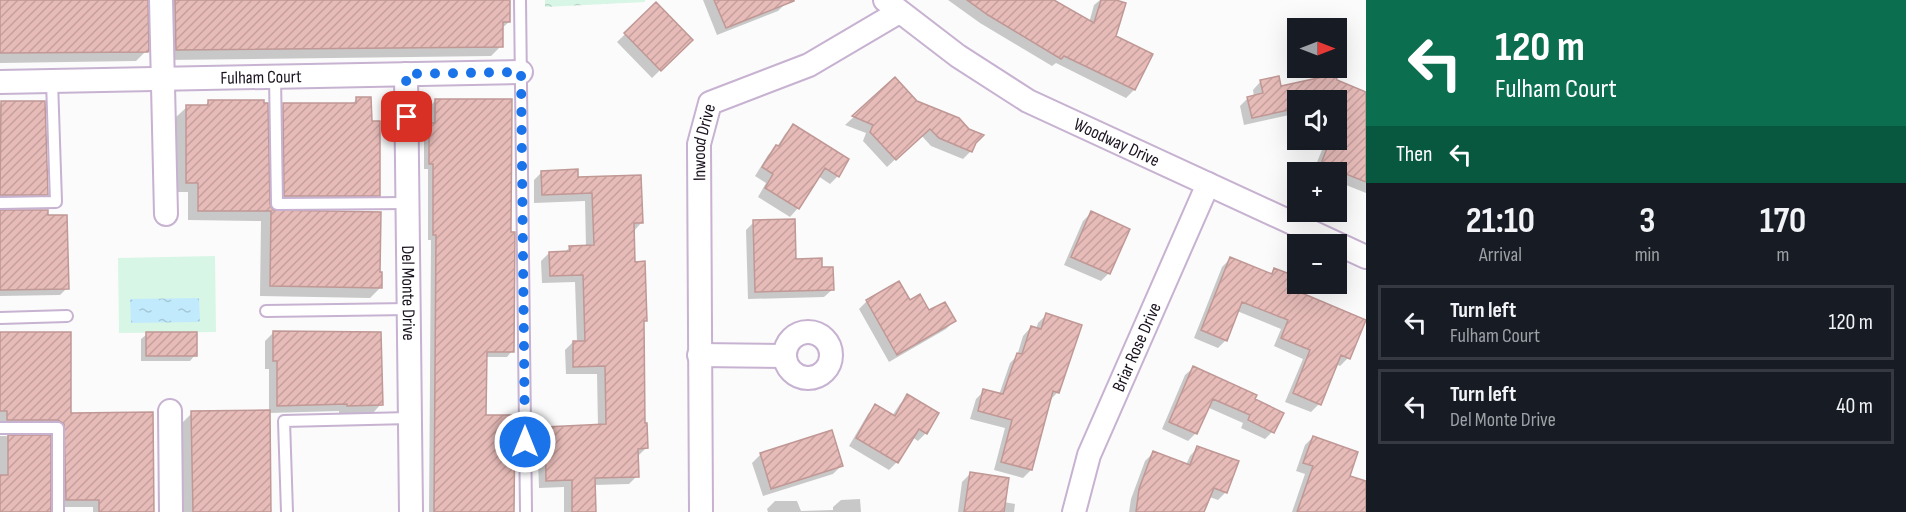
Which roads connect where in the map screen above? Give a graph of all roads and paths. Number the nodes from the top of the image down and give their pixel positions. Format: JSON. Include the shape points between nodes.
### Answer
{"nodes":[{"id":1,"x":161,"y":0,"type":"edge"},
{"id":2,"x":520,"y":0,"type":"edge"},
{"id":3,"x":892,"y":6,"type":"edge"},
{"id":4,"x":521,"y":72,"type":"junction"},
{"id":5,"x":406,"y":74,"type":"junction"},
{"id":6,"x":275,"y":76,"type":"junction"},
{"id":7,"x":163,"y":79,"type":"junction"},
{"id":8,"x":52,"y":81,"type":"junction"},
{"id":9,"x":0,"y":82,"type":"edge"},
{"id":10,"x":1208,"y":183,"type":"junction"},
{"id":11,"x":0,"y":203,"type":"edge"},
{"id":12,"x":408,"y":203,"type":"junction"},
{"id":13,"x":166,"y":214,"type":"dead end"},
{"id":14,"x":1366,"y":256,"type":"edge"},
{"id":15,"x":409,"y":309,"type":"junction"},
{"id":16,"x":266,"y":310,"type":"dead end"},
{"id":17,"x":67,"y":316,"type":"dead end"},
{"id":18,"x":0,"y":318,"type":"edge"},
{"id":19,"x":699,"y":355,"type":"junction"},
{"id":20,"x":785,"y":356,"type":"dead end"},
{"id":21,"x":170,"y":411,"type":"dead end"},
{"id":22,"x":410,"y":418,"type":"junction"},
{"id":23,"x":0,"y":428,"type":"edge"},
{"id":24,"x":58,"y":512,"type":"edge"},
{"id":25,"x":171,"y":512,"type":"edge"},
{"id":26,"x":287,"y":512,"type":"edge"},
{"id":27,"x":411,"y":512,"type":"edge"},
{"id":28,"x":526,"y":512,"type":"edge"},
{"id":29,"x":701,"y":512,"type":"edge"},
{"id":30,"x":1074,"y":512,"type":"edge"}],
"edges":[{"from":1,"to":7,"type":"street"},
{"from":2,"to":4,"type":"lane"},
{"from":3,"to":10,"type":"street","name":"Woodway Drive","via":[[958,56],[1028,101]]},
{"from":3,"to":19,"type":"street","name":"Inwood Drive","via":[[809,65],[710,103],[699,144]]},
{"from":4,"to":5,"type":"street","name":"Fulham Court"},
{"from":4,"to":28,"type":"lane"},
{"from":5,"to":6,"type":"street","name":"Fulham Court"},
{"from":5,"to":12,"type":"street","name":"Del Monte Drive"},
{"from":6,"to":7,"type":"street","name":"Fulham Court"},
{"from":6,"to":12,"type":"lane","via":[[277,204]]},
{"from":7,"to":8,"type":"street","name":"Fulham Court"},
{"from":7,"to":13,"type":"street"},
{"from":8,"to":9,"type":"street","name":"Fulham Court"},
{"from":8,"to":11,"type":"lane","via":[[57,202]]},
{"from":10,"to":14,"type":"street","name":"Woodway Drive"},
{"from":10,"to":30,"type":"street","name":"Briar Rose Drive","via":[[1089,455]]},
{"from":12,"to":15,"type":"street","name":"Del Monte Drive"},
{"from":15,"to":16,"type":"lane"},
{"from":15,"to":22,"type":"street","name":"Del Monte Drive"},
{"from":17,"to":18,"type":"lane"},
{"from":19,"to":20,"type":"street"},
{"from":19,"to":29,"type":"street","name":"Inwood Drive"},
{"from":21,"to":25,"type":"street"},
{"from":22,"to":26,"type":"lane","via":[[284,421]]},
{"from":22,"to":27,"type":"street","name":"Del Monte Drive"},
{"from":23,"to":24,"type":"lane","via":[[58,428]]}]}
